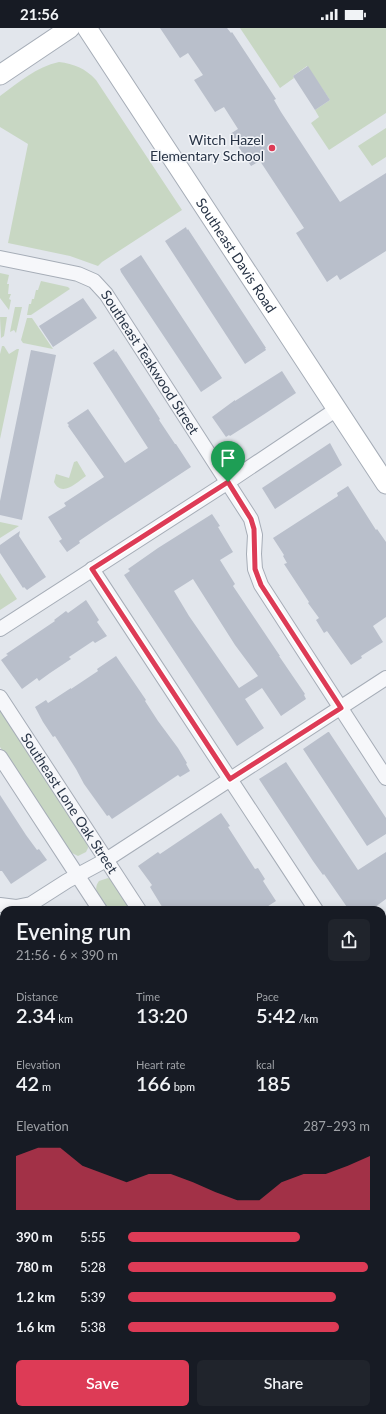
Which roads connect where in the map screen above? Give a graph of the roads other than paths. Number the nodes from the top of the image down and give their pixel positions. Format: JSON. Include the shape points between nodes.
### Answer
{"nodes":[{"id":1,"x":70,"y":28,"type":"edge"},
{"id":2,"x":86,"y":28,"type":"edge"},
{"id":3,"x":0,"y":75,"type":"edge"},
{"id":4,"x":0,"y":258,"type":"edge"},
{"id":5,"x":337,"y":409,"type":"junction"},
{"id":6,"x":228,"y":482,"type":"junction"},
{"id":7,"x":386,"y":484,"type":"edge"},
{"id":8,"x":92,"y":569,"type":"junction"},
{"id":9,"x":0,"y":629,"type":"edge"},
{"id":10,"x":386,"y":678,"type":"edge"},
{"id":11,"x":0,"y":697,"type":"edge"},
{"id":12,"x":341,"y":708,"type":"junction"},
{"id":13,"x":0,"y":757,"type":"edge"},
{"id":14,"x":386,"y":778,"type":"edge"},
{"id":15,"x":230,"y":779,"type":"junction"},
{"id":16,"x":106,"y":860,"type":"junction"},
{"id":17,"x":77,"y":876,"type":"junction"},
{"id":18,"x":21,"y":906,"type":"edge"},
{"id":19,"x":97,"y":906,"type":"edge"},
{"id":20,"x":136,"y":906,"type":"edge"},
{"id":21,"x":313,"y":906,"type":"edge"}],
"edges":[{"from":1,"to":3,"type":"street"},
{"from":2,"to":5,"type":"street","name":"Southeast Davis Road"},
{"from":4,"to":6,"type":"street","name":"Southeast Teakwood Street","via":[[78,274],[101,287]]},
{"from":5,"to":6,"type":"street"},
{"from":5,"to":7,"type":"street","name":"Southeast Davis Road"},
{"from":6,"to":8,"type":"street"},
{"from":6,"to":12,"type":"street","name":"Southeast Teakwood Street","via":[[251,519],[254,529],[255,569],[261,585]]},
{"from":8,"to":9,"type":"street"},
{"from":8,"to":15,"type":"street"},
{"from":10,"to":12,"type":"street"},
{"from":11,"to":16,"type":"street","name":"Southeast Lone Oak Street"},
{"from":12,"to":14,"type":"street","name":"Southeast Teakwood Street"},
{"from":12,"to":15,"type":"street"},
{"from":13,"to":17,"type":"street"},
{"from":15,"to":16,"type":"street"},
{"from":15,"to":21,"type":"street"},
{"from":16,"to":17,"type":"street"},
{"from":16,"to":20,"type":"street","name":"Southeast Lone Oak Street"},
{"from":17,"to":18,"type":"street","via":[[31,904]]},
{"from":17,"to":19,"type":"street"}]}
